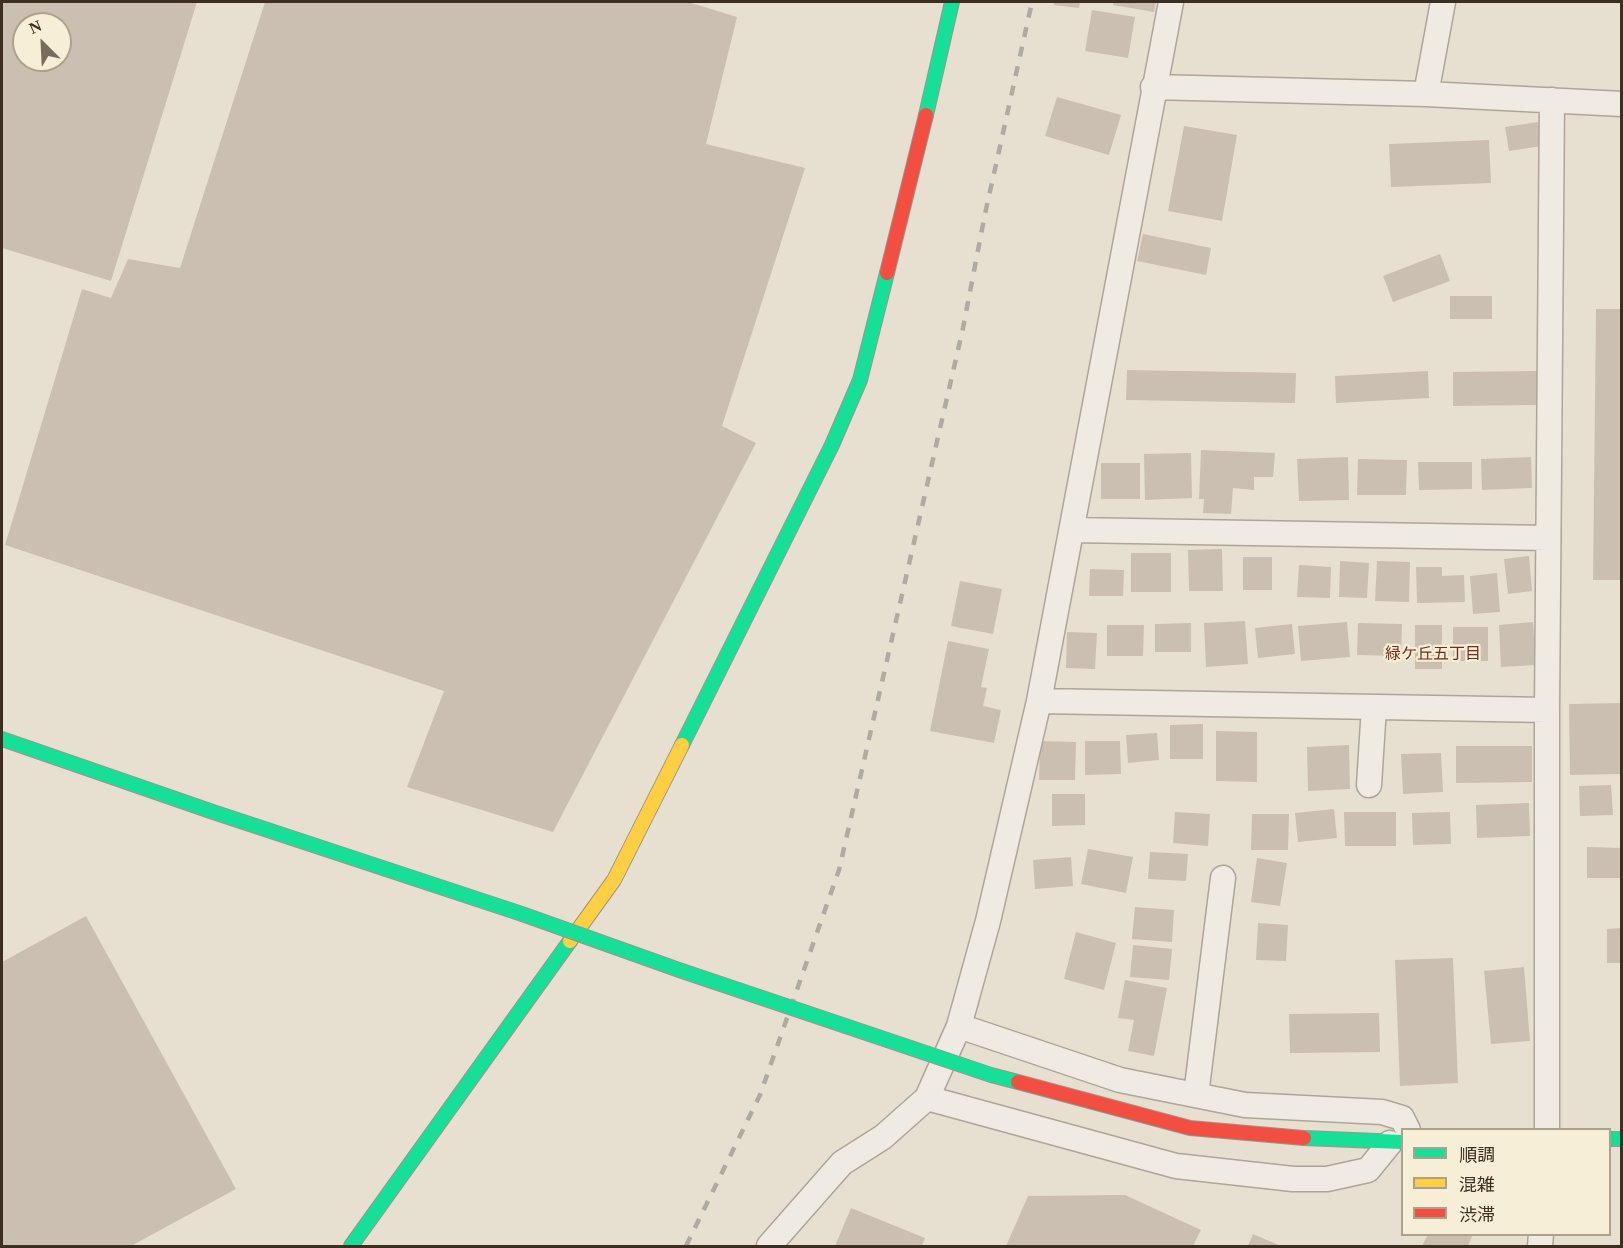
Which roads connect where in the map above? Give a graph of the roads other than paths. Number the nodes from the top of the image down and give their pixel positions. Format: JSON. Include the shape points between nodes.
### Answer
{"nodes":[{"id":1,"x":952,"y":2,"type":"edge"},
{"id":2,"x":1171,"y":2,"type":"edge"},
{"id":3,"x":1443,"y":2,"type":"edge"},
{"id":4,"x":1154,"y":87,"type":"junction"},
{"id":5,"x":1426,"y":94,"type":"junction"},
{"id":6,"x":1552,"y":100,"type":"junction"},
{"id":7,"x":1622,"y":104,"type":"edge"},
{"id":8,"x":1072,"y":530,"type":"junction"},
{"id":9,"x":1548,"y":538,"type":"junction"},
{"id":10,"x":1039,"y":701,"type":"junction"},
{"id":11,"x":1374,"y":707,"type":"junction"},
{"id":12,"x":1547,"y":710,"type":"junction"},
{"id":13,"x":2,"y":739,"type":"edge"},
{"id":14,"x":1369,"y":785,"type":"dead end"},
{"id":15,"x":1222,"y":878,"type":"dead end"},
{"id":16,"x":959,"y":1026,"type":"junction"},
{"id":17,"x":1196,"y":1095,"type":"junction"},
{"id":18,"x":927,"y":1098,"type":"junction"},
{"id":19,"x":1547,"y":1128,"type":"edge"},
{"id":20,"x":1400,"y":1138,"type":"edge"},
{"id":21,"x":351,"y":1246,"type":"edge"},
{"id":22,"x":769,"y":1246,"type":"edge"}],
"edges":[{"from":1,"to":21,"type":"street","via":[[860,380],[832,444],[614,880]]},
{"from":2,"to":4,"type":"street"},
{"from":3,"to":5,"type":"street"},
{"from":4,"to":5,"type":"street"},
{"from":4,"to":8,"type":"street"},
{"from":5,"to":6,"type":"street"},
{"from":6,"to":7,"type":"street"},
{"from":6,"to":9,"type":"street"},
{"from":8,"to":9,"type":"street"},
{"from":8,"to":10,"type":"street"},
{"from":9,"to":12,"type":"street"},
{"from":10,"to":11,"type":"street"},
{"from":10,"to":16,"type":"street","via":[[988,921]]},
{"from":11,"to":12,"type":"street"},
{"from":11,"to":14,"type":"street"},
{"from":12,"to":19,"type":"street"},
{"from":13,"to":20,"type":"street","bridge":true,"via":[[991,1075],[1190,1128],[1304,1138]]},
{"from":15,"to":17,"type":"street"},
{"from":16,"to":17,"type":"street","via":[[1120,1080]]},
{"from":16,"to":18,"type":"street"},
{"from":17,"to":20,"type":"street","via":[[1245,1105],[1382,1112],[1402,1118]]},
{"from":18,"to":20,"type":"street","via":[[1176,1166],[1293,1179],[1327,1179],[1368,1170]]},
{"from":18,"to":22,"type":"street","via":[[883,1137],[842,1163]]}]}
